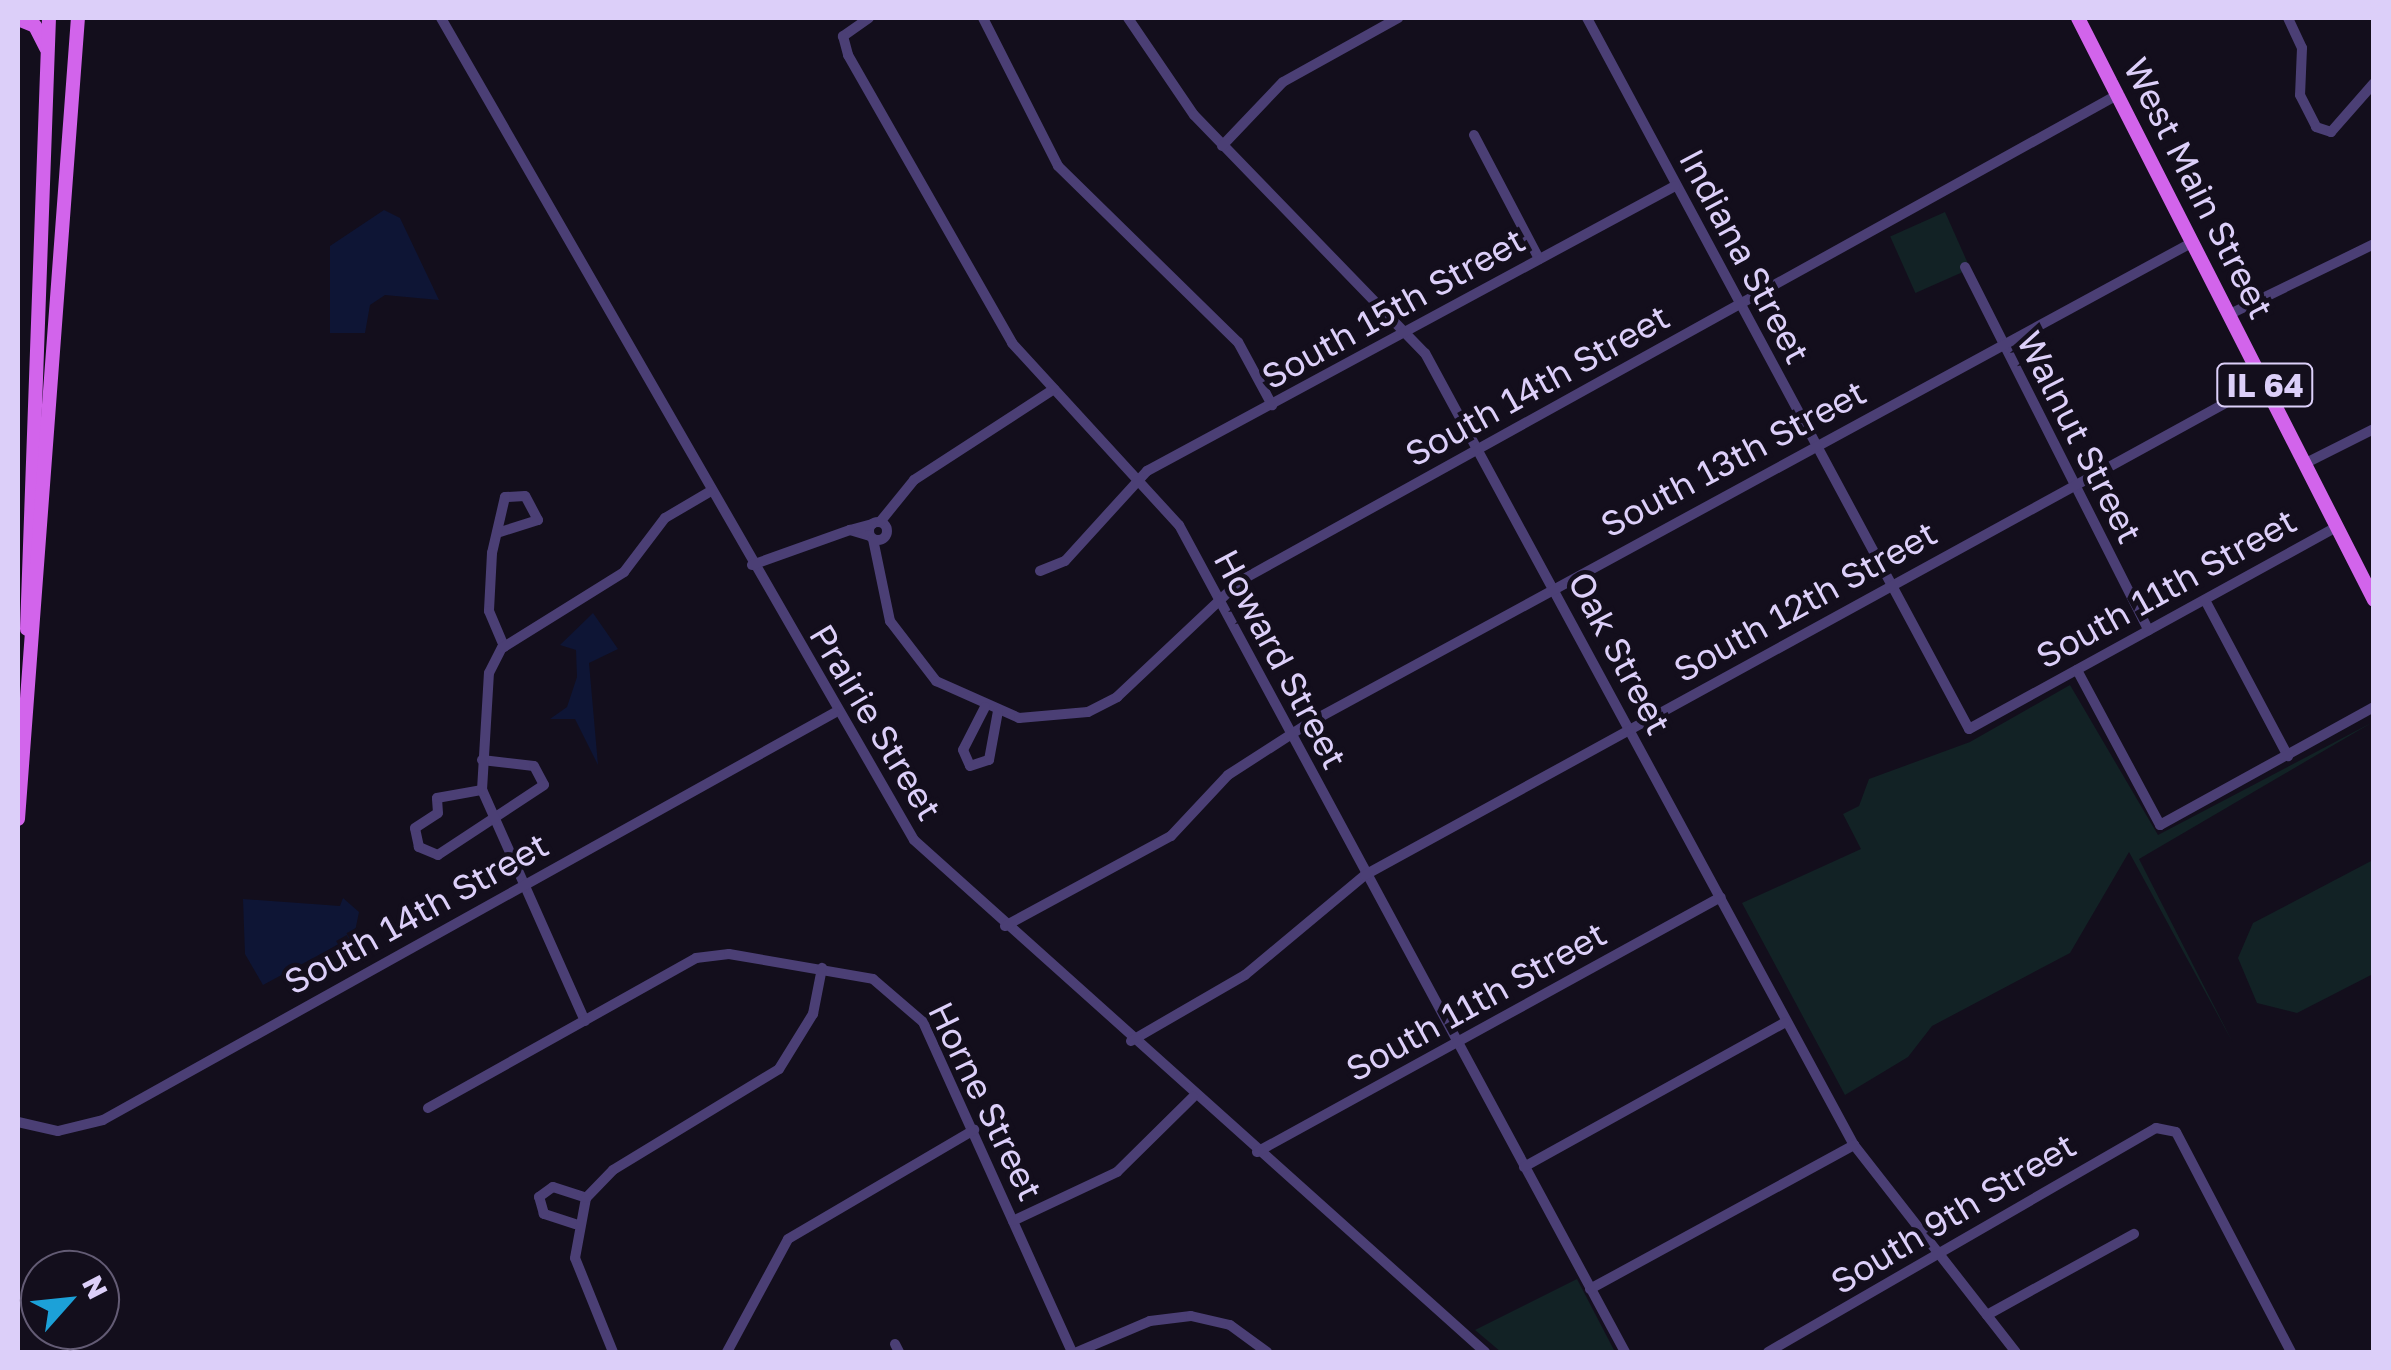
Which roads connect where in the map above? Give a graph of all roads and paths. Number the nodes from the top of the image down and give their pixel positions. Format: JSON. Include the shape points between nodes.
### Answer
{"nodes":[{"id":1,"x":49,"y":18,"type":"edge"},
{"id":2,"x":78,"y":18,"type":"edge"},
{"id":3,"x":441,"y":18,"type":"edge"},
{"id":4,"x":869,"y":18,"type":"edge"},
{"id":5,"x":982,"y":18,"type":"edge"},
{"id":6,"x":1398,"y":18,"type":"edge"},
{"id":7,"x":1587,"y":18,"type":"edge"},
{"id":8,"x":2078,"y":18,"type":"edge"},
{"id":9,"x":2288,"y":18,"type":"edge"},
{"id":10,"x":18,"y":19,"type":"edge"},
{"id":11,"x":1131,"y":19,"type":"edge"},
{"id":12,"x":48,"y":51,"type":"junction"},
{"id":13,"x":2374,"y":83,"type":"edge"},
{"id":14,"x":2118,"y":95,"type":"junction"},
{"id":15,"x":1474,"y":135,"type":"dead end"},
{"id":16,"x":1222,"y":146,"type":"junction"},
{"id":17,"x":1675,"y":186,"type":"junction"},
{"id":18,"x":2193,"y":242,"type":"junction"},
{"id":19,"x":2374,"y":244,"type":"edge"},
{"id":20,"x":1539,"y":260,"type":"junction"},
{"id":21,"x":1965,"y":268,"type":"dead end"},
{"id":22,"x":1740,"y":305,"type":"junction"},
{"id":23,"x":2230,"y":314,"type":"junction"},
{"id":24,"x":1409,"y":331,"type":"junction"},
{"id":25,"x":2002,"y":343,"type":"junction"},
{"id":26,"x":2264,"y":382,"type":"junction"},
{"id":27,"x":1054,"y":389,"type":"junction"},
{"id":28,"x":1272,"y":404,"type":"junction"},
{"id":29,"x":2374,"y":429,"type":"edge"},
{"id":30,"x":1816,"y":445,"type":"junction"},
{"id":31,"x":1478,"y":448,"type":"junction"},
{"id":32,"x":2304,"y":464,"type":"junction"},
{"id":33,"x":1141,"y":482,"type":"junction"},
{"id":34,"x":2072,"y":483,"type":"junction"},
{"id":35,"x":711,"y":492,"type":"junction"},
{"id":36,"x":2336,"y":527,"type":"junction"},
{"id":37,"x":878,"y":531,"type":"junction"},
{"id":38,"x":497,"y":533,"type":"junction"},
{"id":39,"x":752,"y":565,"type":"junction"},
{"id":40,"x":1040,"y":572,"type":"dead end"},
{"id":41,"x":1891,"y":584,"type":"junction"},
{"id":42,"x":1553,"y":586,"type":"junction"},
{"id":43,"x":1218,"y":595,"type":"junction"},
{"id":44,"x":2205,"y":600,"type":"junction"},
{"id":45,"x":2374,"y":600,"type":"edge"},
{"id":46,"x":2148,"y":630,"type":"junction"},
{"id":47,"x":504,"y":647,"type":"junction"},
{"id":48,"x":29,"y":655,"type":"junction"},
{"id":49,"x":2077,"y":670,"type":"junction"},
{"id":50,"x":986,"y":707,"type":"junction"},
{"id":51,"x":2374,"y":707,"type":"edge"},
{"id":52,"x":998,"y":711,"type":"junction"},
{"id":53,"x":834,"y":713,"type":"junction"},
{"id":54,"x":1971,"y":729,"type":"joint"},
{"id":55,"x":1630,"y":730,"type":"junction"},
{"id":56,"x":1288,"y":736,"type":"junction"},
{"id":57,"x":2288,"y":756,"type":"junction"},
{"id":58,"x":482,"y":760,"type":"junction"},
{"id":59,"x":482,"y":790,"type":"junction"},
{"id":60,"x":492,"y":816,"type":"junction"},
{"id":61,"x":18,"y":819,"type":"edge"},
{"id":62,"x":1365,"y":874,"type":"junction"},
{"id":63,"x":528,"y":882,"type":"junction"},
{"id":64,"x":1721,"y":897,"type":"junction"},
{"id":65,"x":1005,"y":926,"type":"junction"},
{"id":66,"x":822,"y":968,"type":"junction"},
{"id":67,"x":585,"y":1021,"type":"junction"},
{"id":68,"x":1786,"y":1022,"type":"junction"},
{"id":69,"x":1131,"y":1041,"type":"junction"},
{"id":70,"x":1458,"y":1044,"type":"junction"},
{"id":71,"x":1193,"y":1097,"type":"junction"},
{"id":72,"x":428,"y":1108,"type":"dead end"},
{"id":73,"x":18,"y":1122,"type":"edge"},
{"id":74,"x":974,"y":1130,"type":"junction"},
{"id":75,"x":1854,"y":1145,"type":"junction"},
{"id":76,"x":1257,"y":1152,"type":"junction"},
{"id":77,"x":1524,"y":1167,"type":"junction"},
{"id":78,"x":586,"y":1198,"type":"junction"},
{"id":79,"x":577,"y":1218,"type":"junction"},
{"id":80,"x":1013,"y":1220,"type":"junction"},
{"id":81,"x":2134,"y":1234,"type":"dead end"},
{"id":82,"x":1933,"y":1249,"type":"junction"},
{"id":83,"x":1590,"y":1289,"type":"junction"},
{"id":84,"x":1987,"y":1316,"type":"junction"},
{"id":85,"x":2285,"y":1350,"type":"edge"},
{"id":86,"x":614,"y":1352,"type":"edge"},
{"id":87,"x":727,"y":1352,"type":"edge"},
{"id":88,"x":1074,"y":1352,"type":"edge"},
{"id":89,"x":1266,"y":1352,"type":"edge"},
{"id":90,"x":1485,"y":1352,"type":"edge"},
{"id":91,"x":1624,"y":1352,"type":"edge"},
{"id":92,"x":1768,"y":1352,"type":"edge"},
{"id":93,"x":2016,"y":1352,"type":"edge"}],
"edges":[{"from":1,"to":12,"type":"main road"},
{"from":2,"to":48,"type":"main road"},
{"from":3,"to":35,"type":"street","name":"Prairie Street"},
{"from":4,"to":27,"type":"street","name":"Howard Street","via":[[849,28],[848,55],[1012,343]]},
{"from":5,"to":28,"type":"street","via":[[1058,166],[1238,342]]},
{"from":6,"to":16,"type":"street","via":[[1283,82]]},
{"from":7,"to":17,"type":"street","name":"Indiana Street"},
{"from":8,"to":14,"type":"main road","name":"West Main Street","number":"IL 64"},
{"from":9,"to":13,"type":"street","via":[[2302,48],[2300,95],[2316,127],[2330,132]]},
{"from":10,"to":12,"type":"main road","via":[[35,26]]},
{"from":11,"to":16,"type":"street","name":"Oak Street"},
{"from":12,"to":48,"type":"main road","via":[[24,584]]},
{"from":14,"to":18,"type":"main road","name":"West Main Street","number":"IL 64"},
{"from":14,"to":22,"type":"street","name":"South 14th Street"},
{"from":15,"to":20,"type":"street"},
{"from":16,"to":24,"type":"street","name":"Oak Street"},
{"from":17,"to":20,"type":"street","name":"South 15th Street"},
{"from":17,"to":22,"type":"street","name":"Indiana Street"},
{"from":18,"to":23,"type":"main road","name":"West Main Street","number":"IL 64"},
{"from":18,"to":25,"type":"street","name":"South 13th Street"},
{"from":19,"to":23,"type":"street"},
{"from":20,"to":24,"type":"street","name":"South 15th Street"},
{"from":21,"to":25,"type":"street","name":"Walnut Street"},
{"from":22,"to":30,"type":"street","name":"Indiana Street"},
{"from":22,"to":31,"type":"street","name":"South 14th Street"},
{"from":23,"to":26,"type":"main road","name":"West Main Street","number":"IL 64"},
{"from":24,"to":28,"type":"street","name":"South 15th Street"},
{"from":24,"to":31,"type":"street","name":"Oak Street"},
{"from":25,"to":30,"type":"street","name":"South 13th Street"},
{"from":25,"to":34,"type":"street","name":"Walnut Street"},
{"from":26,"to":32,"type":"main road","name":"West Main Street","number":"IL 64"},
{"from":26,"to":34,"type":"street","name":"South 12th Street"},
{"from":27,"to":33,"type":"street","name":"Howard Street"},
{"from":27,"to":37,"type":"street","via":[[925,472]]},
{"from":28,"to":33,"type":"street","name":"South 15th Street"},
{"from":29,"to":32,"type":"street"},
{"from":30,"to":41,"type":"street","name":"Indiana Street"},
{"from":30,"to":42,"type":"street","name":"South 13th Street"},
{"from":31,"to":42,"type":"street","name":"Oak Street"},
{"from":31,"to":43,"type":"street","name":"South 14th Street"},
{"from":32,"to":36,"type":"main road","name":"West Main Street","number":"IL 64"},
{"from":33,"to":40,"type":"street","name":"South 15th Street","via":[[1065,562]]},
{"from":33,"to":43,"type":"street","name":"Howard Street","via":[[1179,525]]},
{"from":34,"to":41,"type":"street","name":"South 12th Street"},
{"from":34,"to":46,"type":"street","name":"Walnut Street"},
{"from":35,"to":39,"type":"street","name":"Prairie Street"},
{"from":35,"to":47,"type":"street","via":[[665,518],[624,572]]},
{"from":36,"to":44,"type":"street","name":"South 11th Street"},
{"from":36,"to":45,"type":"main road","name":"West Main Street","number":"IL 64"},
{"from":37,"to":39,"type":"street","via":[[850,530]]},
{"from":37,"to":50,"type":"street","name":"South 14th Street","via":[[890,620],[908,652],[936,681]]},
{"from":38,"to":38,"type":"street","via":[[505,497],[524,496],[538,520]]},
{"from":38,"to":47,"type":"street","via":[[489,611]]},
{"from":39,"to":53,"type":"street","name":"Prairie Street"},
{"from":41,"to":54,"type":"street","name":"Indiana Street"},
{"from":41,"to":55,"type":"street","name":"South 12th Street"},
{"from":42,"to":55,"type":"street","name":"Oak Street"},
{"from":42,"to":56,"type":"street","name":"South 13th Street"},
{"from":43,"to":52,"type":"street","name":"South 14th Street","via":[[1101,706],[1042,720]]},
{"from":43,"to":56,"type":"street","name":"Howard Street"},
{"from":44,"to":46,"type":"street","name":"South 11th Street"},
{"from":44,"to":57,"type":"street"},
{"from":46,"to":49,"type":"street","name":"South 11th Street"},
{"from":47,"to":58,"type":"street","via":[[489,673]]},
{"from":48,"to":61,"type":"main road"},
{"from":49,"to":54,"type":"street","name":"South 11th Street"},
{"from":49,"to":57,"type":"street","via":[[2160,825]]},
{"from":50,"to":52,"type":"street","name":"South 14th Street"},
{"from":50,"to":52,"type":"street","via":[[963,750],[970,766],[989,760]]},
{"from":51,"to":57,"type":"street"},
{"from":53,"to":63,"type":"street","name":"South 14th Street"},
{"from":53,"to":65,"type":"street","name":"Prairie Street","via":[[914,840]]},
{"from":55,"to":62,"type":"street","name":"South 12th Street"},
{"from":55,"to":64,"type":"street","name":"Oak Street"},
{"from":56,"to":62,"type":"street","name":"Howard Street"},
{"from":56,"to":65,"type":"street","name":"South 13th Street","via":[[1228,775],[1171,836]]},
{"from":58,"to":59,"type":"street"},
{"from":58,"to":60,"type":"street","via":[[543,775],[531,796]]},
{"from":59,"to":60,"type":"street"},
{"from":59,"to":60,"type":"street","via":[[437,798],[438,813],[413,835],[432,856]]},
{"from":60,"to":63,"type":"street"},
{"from":62,"to":69,"type":"street","name":"South 12th Street","via":[[1245,975]]},
{"from":62,"to":70,"type":"street","name":"Howard Street"},
{"from":63,"to":67,"type":"street"},
{"from":63,"to":73,"type":"street","name":"South 14th Street","via":[[104,1120],[58,1131]]},
{"from":64,"to":68,"type":"street","name":"Oak Street"},
{"from":64,"to":70,"type":"street","name":"South 11th Street"},
{"from":65,"to":69,"type":"street","name":"Prairie Street"},
{"from":66,"to":67,"type":"street","name":"Horne Street","via":[[709,955]]},
{"from":66,"to":74,"type":"street","name":"Horne Street","via":[[873,979],[914,1008]]},
{"from":66,"to":78,"type":"street","via":[[812,1014],[778,1068],[613,1170]]},
{"from":67,"to":72,"type":"street","name":"Horne Street"},
{"from":68,"to":75,"type":"street","name":"Oak Street"},
{"from":68,"to":77,"type":"street"},
{"from":69,"to":71,"type":"street","name":"Prairie Street"},
{"from":70,"to":76,"type":"street","name":"South 11th Street"},
{"from":70,"to":77,"type":"street","name":"Howard Street"},
{"from":71,"to":76,"type":"street","name":"Prairie Street"},
{"from":71,"to":80,"type":"street","via":[[1117,1172]]},
{"from":74,"to":80,"type":"street","name":"Horne Street"},
{"from":74,"to":87,"type":"street","via":[[788,1239]]},
{"from":75,"to":82,"type":"street","name":"Oak Street"},
{"from":75,"to":83,"type":"street"},
{"from":76,"to":90,"type":"street","name":"Prairie Street"},
{"from":77,"to":83,"type":"street","name":"Howard Street"},
{"from":78,"to":79,"type":"street"},
{"from":78,"to":79,"type":"street","via":[[552,1187],[539,1196],[544,1214]]},
{"from":79,"to":86,"type":"street","via":[[575,1258]]},
{"from":80,"to":88,"type":"street","name":"Horne Street"},
{"from":81,"to":84,"type":"street"},
{"from":82,"to":84,"type":"street","name":"Oak Street"},
{"from":82,"to":85,"type":"street","name":"South 9th Street","via":[[2168,1128]]},
{"from":82,"to":92,"type":"street","name":"South 9th Street"},
{"from":83,"to":91,"type":"street","name":"Howard Street"},
{"from":84,"to":93,"type":"street","name":"Oak Street"},
{"from":88,"to":89,"type":"street","via":[[1150,1321],[1190,1316],[1230,1325]]}]}
